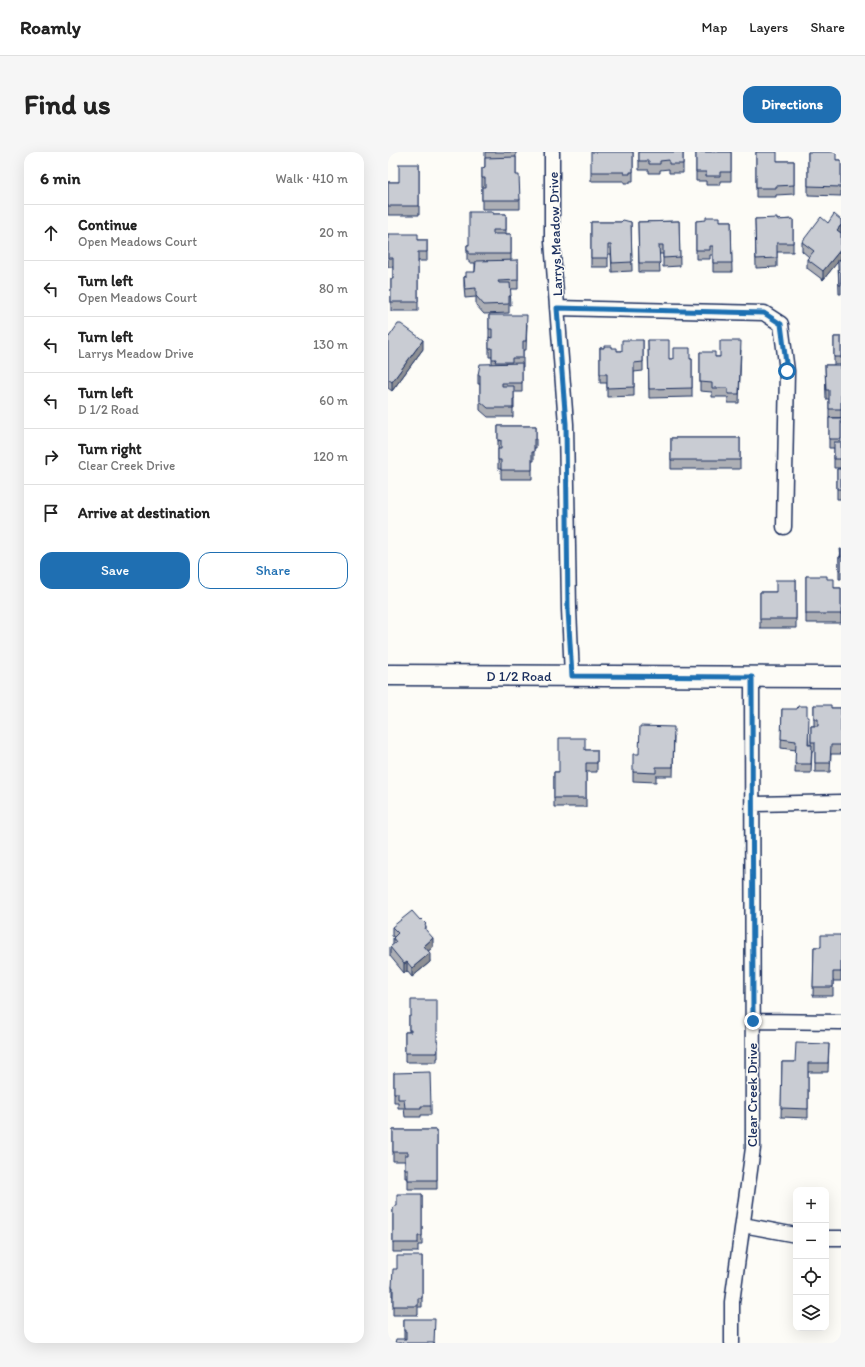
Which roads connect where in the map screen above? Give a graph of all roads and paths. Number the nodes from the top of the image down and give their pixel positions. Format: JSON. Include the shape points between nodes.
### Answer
{"nodes":[{"id":1,"x":552,"y":152,"type":"edge"},
{"id":2,"x":557,"y":308,"type":"junction"},
{"id":3,"x":784,"y":527,"type":"dead end"},
{"id":4,"x":388,"y":675,"type":"edge"},
{"id":5,"x":572,"y":676,"type":"junction"},
{"id":6,"x":752,"y":677,"type":"junction"},
{"id":7,"x":841,"y":677,"type":"edge"},
{"id":8,"x":841,"y":802,"type":"edge"},
{"id":9,"x":753,"y":804,"type":"junction"},
{"id":10,"x":753,"y":1021,"type":"junction"},
{"id":11,"x":841,"y":1022,"type":"edge"},
{"id":12,"x":743,"y":1225,"type":"junction"},
{"id":13,"x":793,"y":1234,"type":"edge"},
{"id":14,"x":829,"y":1238,"type":"edge"},
{"id":15,"x":841,"y":1238,"type":"edge"},
{"id":16,"x":732,"y":1343,"type":"edge"}],
"edges":[{"from":1,"to":2,"type":"street","name":"Larrys Meadow Drive","via":[[552,241]]},
{"from":2,"to":3,"type":"street","via":[[764,313],[781,324],[787,371]]},
{"from":2,"to":5,"type":"street","name":"Larrys Meadow Drive","via":[[566,424],[568,610]]},
{"from":4,"to":5,"type":"main road","name":"D 1/2 Road"},
{"from":5,"to":6,"type":"main road","name":"D 1/2 Road"},
{"from":6,"to":7,"type":"main road","name":"D 1/2 Road"},
{"from":6,"to":9,"type":"street","name":"Clear Creek Drive"},
{"from":8,"to":9,"type":"street"},
{"from":9,"to":10,"type":"street","name":"Clear Creek Drive"},
{"from":10,"to":11,"type":"street"},
{"from":10,"to":12,"type":"street","name":"Clear Creek Drive","via":[[753,1148]]},
{"from":12,"to":13,"type":"street"},
{"from":12,"to":16,"type":"street","name":"Clear Creek Drive","via":[[732,1302]]},
{"from":14,"to":15,"type":"street"}]}
